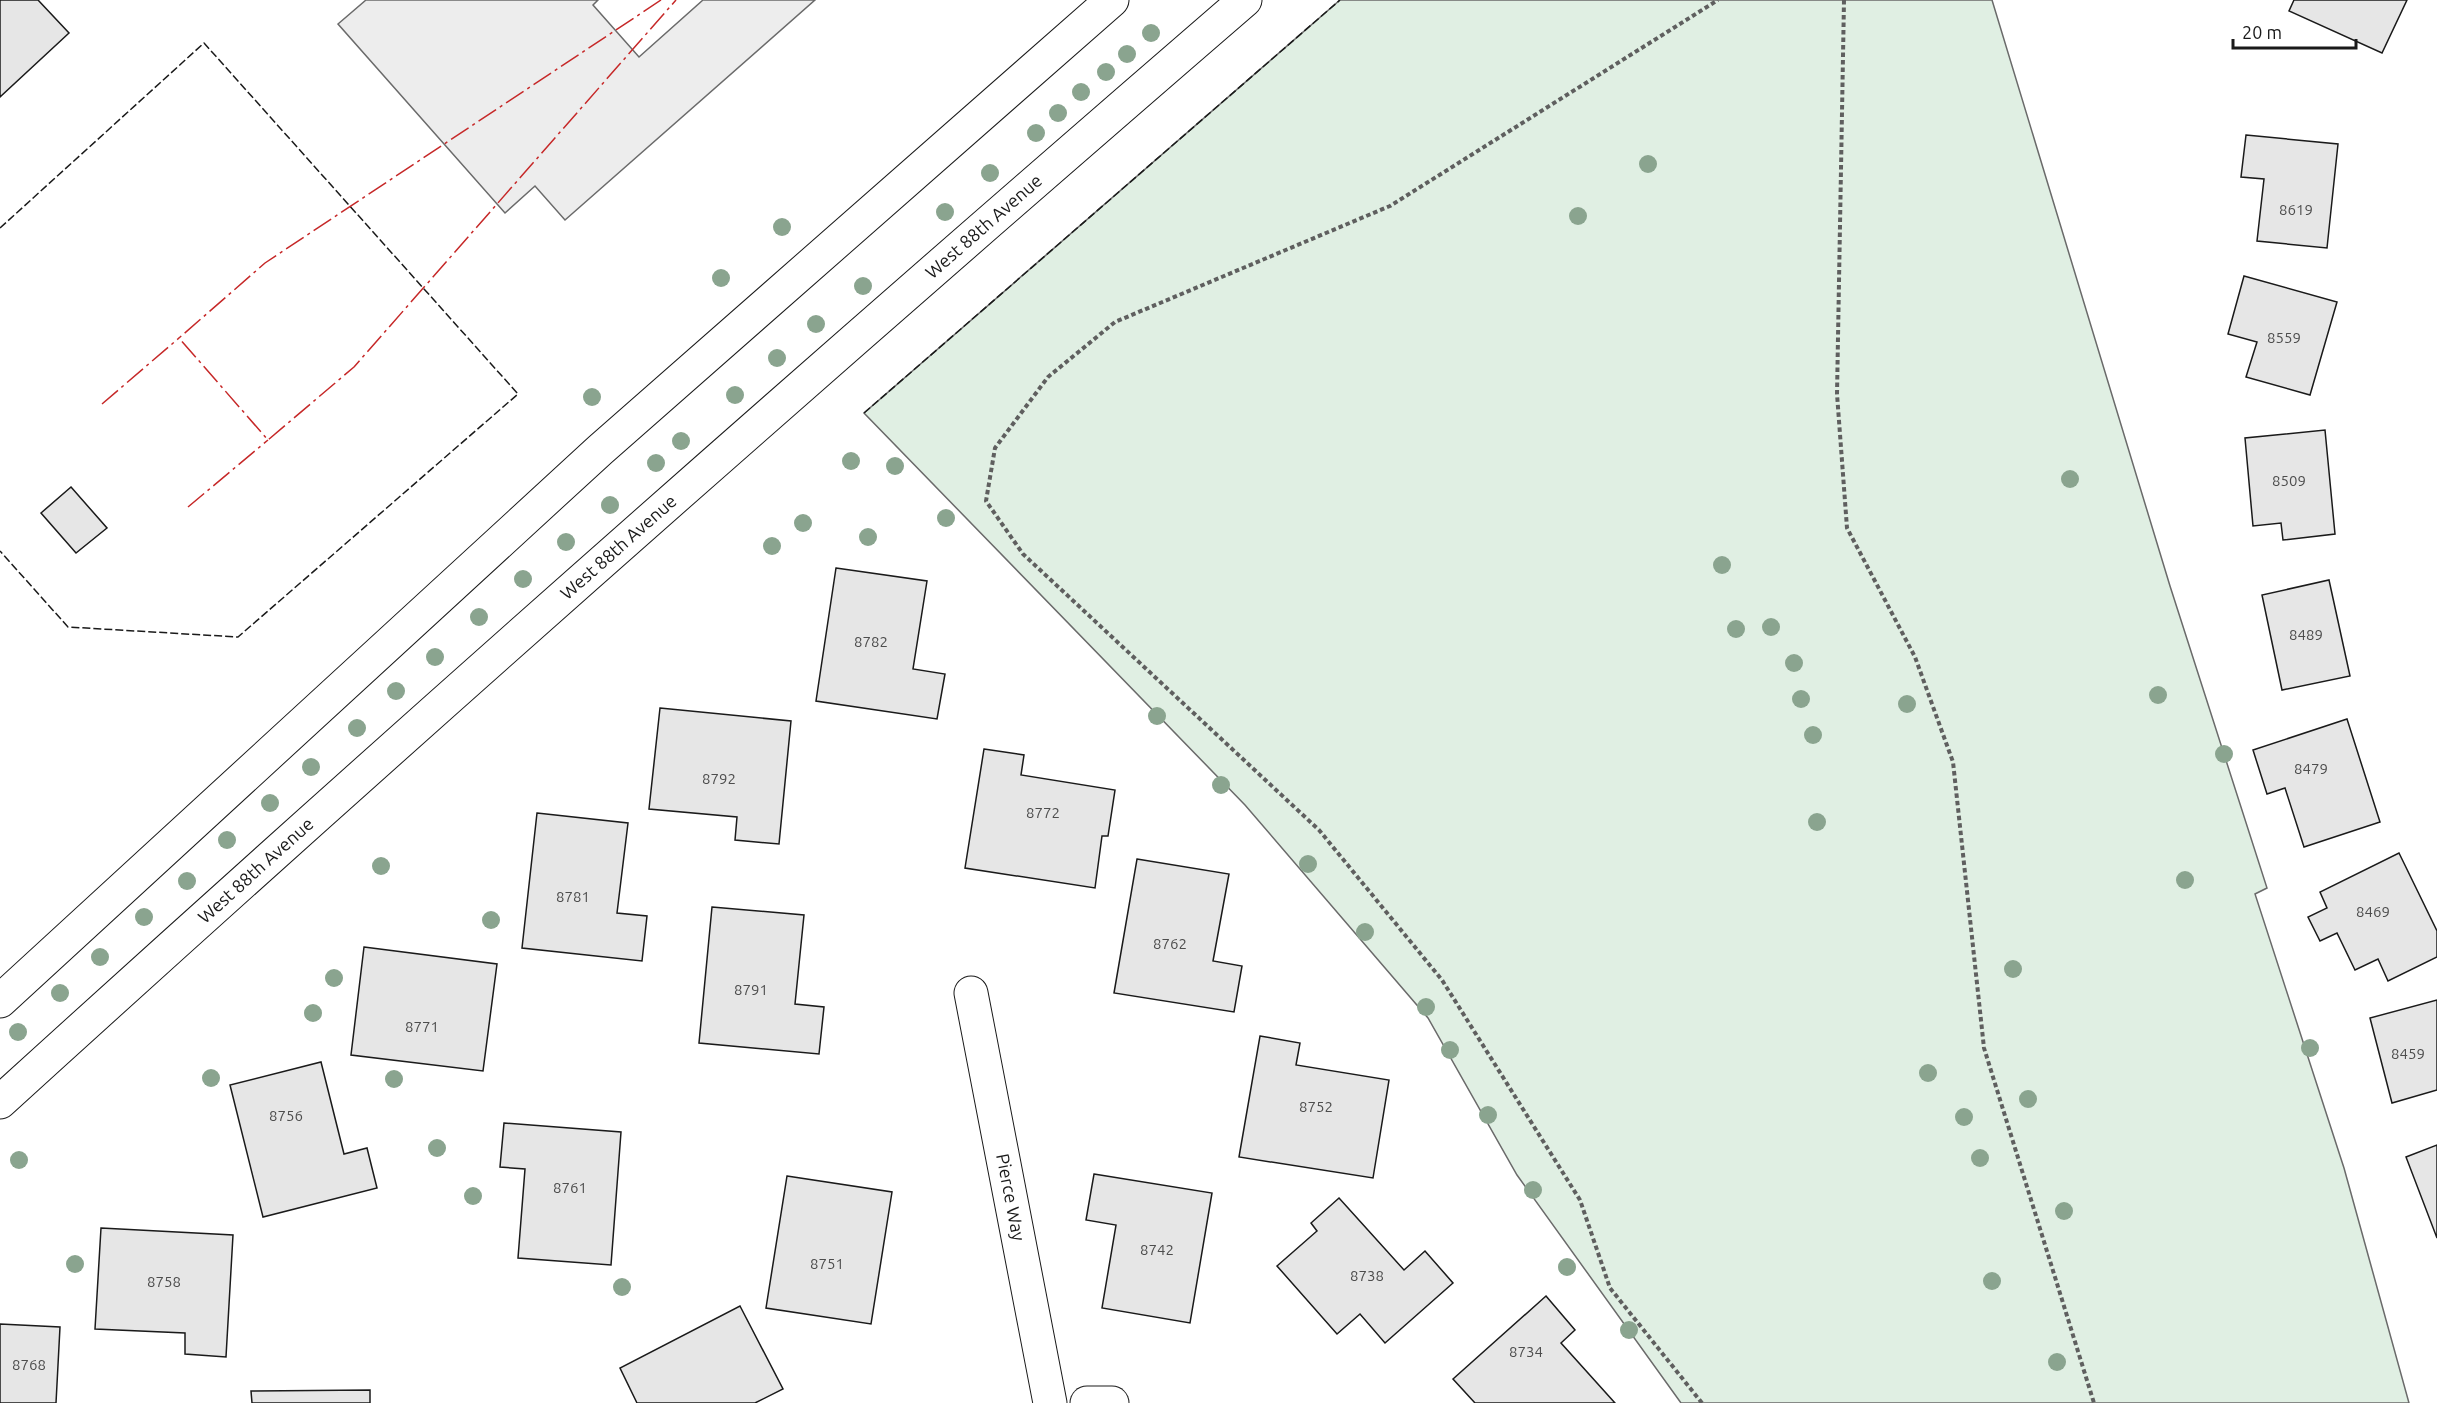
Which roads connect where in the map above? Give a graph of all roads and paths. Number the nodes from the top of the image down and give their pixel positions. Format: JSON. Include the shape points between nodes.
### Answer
{"nodes":[{"id":1,"x":1112,"y":0,"type":"edge"},
{"id":2,"x":1245,"y":0,"type":"edge"},
{"id":3,"x":1718,"y":0,"type":"edge"},
{"id":4,"x":1844,"y":0,"type":"edge"},
{"id":5,"x":972,"y":993,"type":"dead end"},
{"id":6,"x":0,"y":1001,"type":"edge"},
{"id":7,"x":0,"y":1102,"type":"edge"},
{"id":8,"x":1050,"y":1403,"type":"edge"},
{"id":9,"x":1087,"y":1403,"type":"edge"},
{"id":10,"x":1112,"y":1403,"type":"edge"},
{"id":11,"x":1702,"y":1403,"type":"edge"},
{"id":12,"x":2094,"y":1403,"type":"edge"}],
"edges":[{"from":1,"to":6,"type":"main road","via":[[600,450]]},
{"from":2,"to":7,"type":"main road","name":"West 88th Avenue","via":[[662,509]]},
{"from":3,"to":11,"type":"path","via":[[1390,206],[1115,322],[1048,377],[995,448],[986,501],[1023,554],[1319,830],[1442,980],[1580,1200],[1610,1288]]},
{"from":4,"to":12,"type":"path","via":[[1837,394],[1847,528],[1916,657],[1953,762],[1984,1048]]},
{"from":5,"to":8,"type":"main road","name":"Pierce Way"},
{"from":9,"to":10,"type":"main road"}]}
